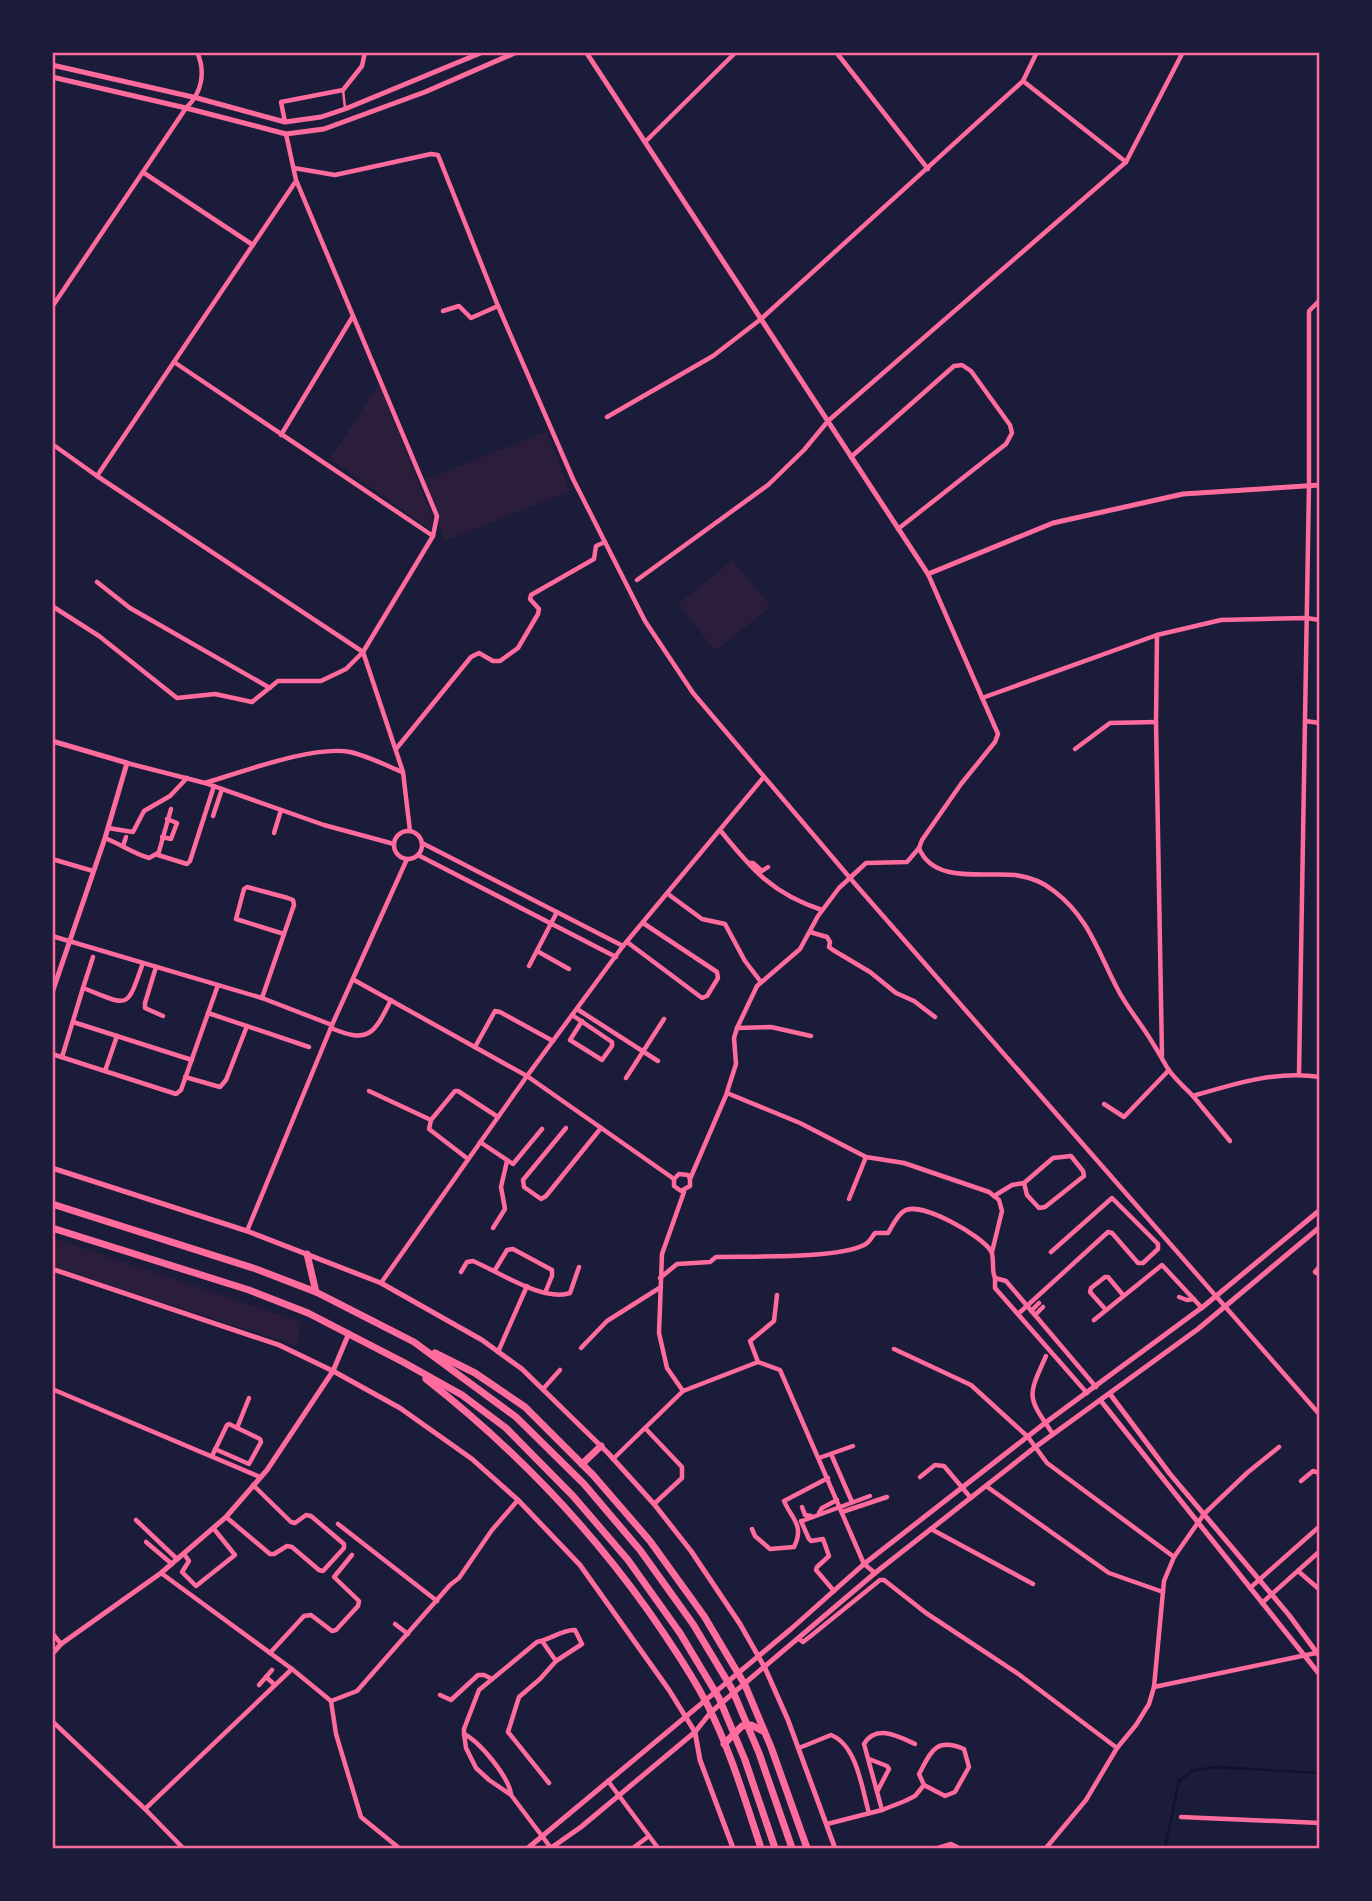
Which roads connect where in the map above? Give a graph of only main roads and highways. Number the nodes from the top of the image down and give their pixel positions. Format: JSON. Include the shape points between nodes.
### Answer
{"nodes":[{"id":1,"x":52,"y":1204,"type":"edge"},
{"id":2,"x":52,"y":1228,"type":"edge"},
{"id":3,"x":307,"y":1254,"type":"road end"},
{"id":4,"x":316,"y":1292,"type":"junction"},
{"id":5,"x":414,"y":1342,"type":"junction"},
{"id":6,"x":403,"y":1362,"type":"junction"},
{"id":7,"x":601,"y":1446,"type":"road end"},
{"id":8,"x":582,"y":1464,"type":"junction"},
{"id":9,"x":764,"y":1731,"type":"junction"},
{"id":10,"x":724,"y":1744,"type":"junction"},
{"id":11,"x":761,"y":1849,"type":"edge"},
{"id":12,"x":775,"y":1849,"type":"edge"},
{"id":13,"x":792,"y":1849,"type":"edge"},
{"id":14,"x":807,"y":1849,"type":"edge"}],
"edges":[{"from":1,"to":4,"type":"highway"},
{"from":2,"to":6,"type":"highway","via":[[249,1290],[308,1313]]},
{"from":3,"to":4,"type":"highway"},
{"from":4,"to":5,"type":"highway"},
{"from":5,"to":8,"type":"highway","via":[[475,1373],[525,1407]]},
{"from":5,"to":13,"type":"highway","via":[[516,1417],[640,1550],[732,1689]]},
{"from":6,"to":10,"type":"highway","via":[[497,1438],[618,1569],[669,1640],[705,1700]]},
{"from":6,"to":12,"type":"highway","via":[[461,1395],[506,1428],[628,1560],[719,1698]]},
{"from":7,"to":8,"type":"highway"},
{"from":8,"to":9,"type":"highway","via":[[650,1541],[704,1616],[745,1685]]},
{"from":9,"to":10,"type":"highway","via":[[742,1726]]},
{"from":9,"to":14,"type":"highway"},
{"from":10,"to":11,"type":"highway"}]}
